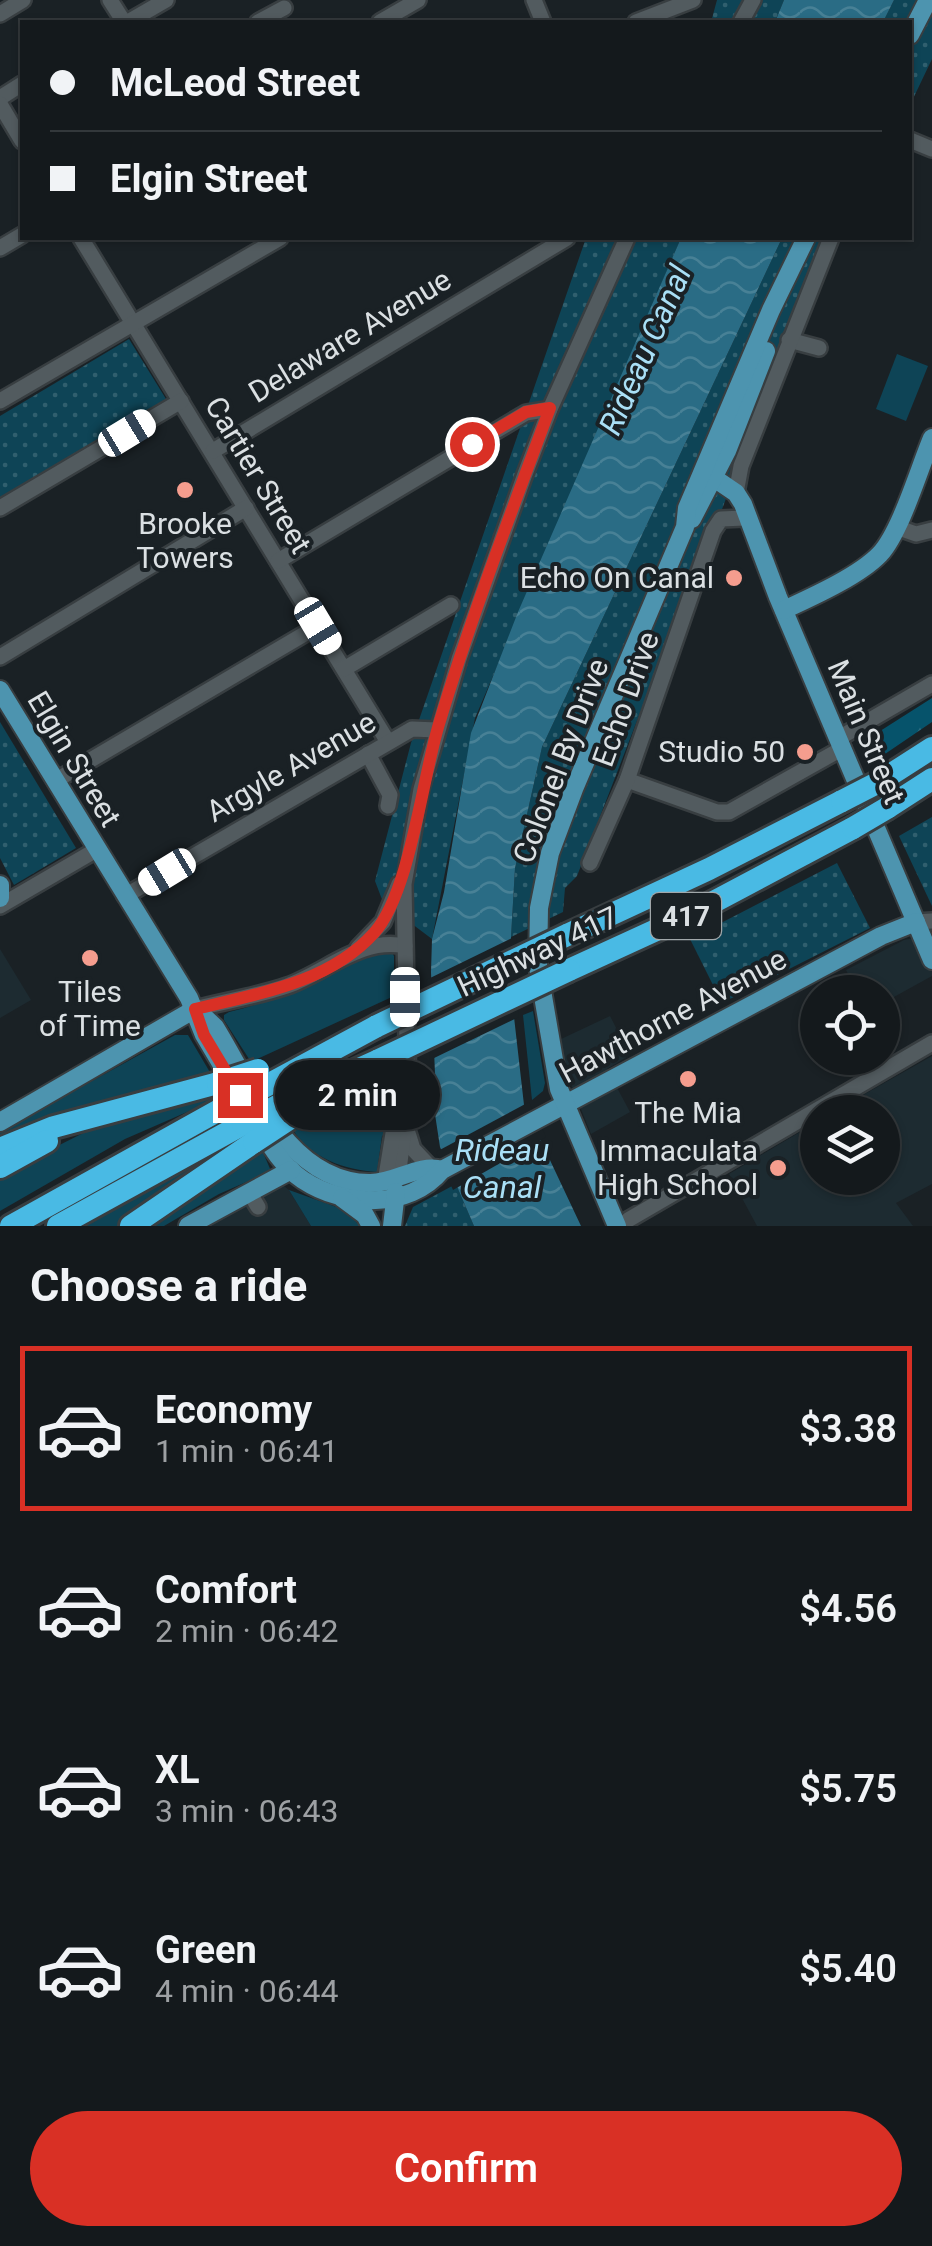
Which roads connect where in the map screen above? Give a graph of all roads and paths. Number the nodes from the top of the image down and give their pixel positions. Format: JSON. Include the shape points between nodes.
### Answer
{"nodes":[{"id":1,"x":24,"y":0,"type":"edge"},
{"id":2,"x":166,"y":0,"type":"edge"},
{"id":3,"x":418,"y":0,"type":"edge"},
{"id":4,"x":693,"y":0,"type":"edge"},
{"id":5,"x":928,"y":0,"type":"edge"},
{"id":6,"x":0,"y":14,"type":"edge"},
{"id":7,"x":130,"y":20,"type":"edge"},
{"id":8,"x":383,"y":20,"type":"edge"},
{"id":9,"x":641,"y":20,"type":"edge"},
{"id":10,"x":912,"y":31,"type":"edge"},
{"id":11,"x":0,"y":100,"type":"edge"},
{"id":12,"x":20,"y":137,"type":"edge"},
{"id":13,"x":82,"y":240,"type":"edge"},
{"id":14,"x":277,"y":240,"type":"edge"},
{"id":15,"x":564,"y":240,"type":"edge"},
{"id":16,"x":626,"y":240,"type":"edge"},
{"id":17,"x":805,"y":240,"type":"edge"},
{"id":18,"x":830,"y":240,"type":"edge"},
{"id":19,"x":135,"y":324,"type":"junction"},
{"id":20,"x":790,"y":340,"type":"junction"},
{"id":21,"x":819,"y":348,"type":"dead end"},
{"id":22,"x":0,"y":401,"type":"edge"},
{"id":23,"x":182,"y":401,"type":"junction"},
{"id":24,"x":550,"y":408,"type":"junction"},
{"id":25,"x":932,"y":438,"type":"edge"},
{"id":26,"x":213,"y":451,"type":"junction"},
{"id":27,"x":706,"y":486,"type":"junction"},
{"id":28,"x":736,"y":493,"type":"junction"},
{"id":29,"x":0,"y":508,"type":"edge"},
{"id":30,"x":246,"y":508,"type":"junction"},
{"id":31,"x":747,"y":522,"type":"junction"},
{"id":32,"x":896,"y":527,"type":"junction"},
{"id":33,"x":932,"y":530,"type":"edge"},
{"id":34,"x":278,"y":561,"type":"junction"},
{"id":35,"x":451,"y":606,"type":"dead end"},
{"id":36,"x":784,"y":610,"type":"junction"},
{"id":37,"x":318,"y":626,"type":"junction"},
{"id":38,"x":0,"y":658,"type":"edge"},
{"id":39,"x":344,"y":669,"type":"junction"},
{"id":40,"x":932,"y":684,"type":"edge"},
{"id":41,"x":0,"y":690,"type":"edge"},
{"id":42,"x":437,"y":730,"type":"junction"},
{"id":43,"x":388,"y":742,"type":"junction"},
{"id":44,"x":841,"y":743,"type":"junction"},
{"id":45,"x":932,"y":748,"type":"edge"},
{"id":46,"x":368,"y":754,"type":"junction"},
{"id":47,"x":932,"y":779,"type":"edge"},
{"id":48,"x":627,"y":780,"type":"junction"},
{"id":49,"x":56,"y":781,"type":"junction"},
{"id":50,"x":388,"y":806,"type":"dead end"},
{"id":51,"x":96,"y":850,"type":"junction"},
{"id":52,"x":590,"y":862,"type":"dead end"},
{"id":53,"x":406,"y":866,"type":"junction"},
{"id":54,"x":0,"y":885,"type":"edge"},
{"id":55,"x":125,"y":896,"type":"junction"},
{"id":56,"x":0,"y":902,"type":"edge"},
{"id":57,"x":924,"y":922,"type":"edge"},
{"id":58,"x":405,"y":946,"type":"junction"},
{"id":59,"x":352,"y":953,"type":"junction"},
{"id":60,"x":932,"y":960,"type":"edge"},
{"id":61,"x":195,"y":1009,"type":"junction"},
{"id":62,"x":932,"y":1043,"type":"edge"},
{"id":63,"x":405,"y":1069,"type":"junction"},
{"id":64,"x":273,"y":1095,"type":"junction"},
{"id":65,"x":564,"y":1105,"type":"junction"},
{"id":66,"x":0,"y":1122,"type":"edge"},
{"id":67,"x":68,"y":1124,"type":"junction"},
{"id":68,"x":406,"y":1127,"type":"junction"},
{"id":69,"x":248,"y":1133,"type":"junction"},
{"id":70,"x":0,"y":1149,"type":"edge"},
{"id":71,"x":0,"y":1167,"type":"edge"},
{"id":72,"x":436,"y":1168,"type":"junction"},
{"id":73,"x":291,"y":1170,"type":"junction"},
{"id":74,"x":390,"y":1190,"type":"junction"},
{"id":75,"x":338,"y":1194,"type":"junction"},
{"id":76,"x":601,"y":1195,"type":"junction"},
{"id":77,"x":626,"y":1224,"type":"edge"},
{"id":78,"x":10,"y":1226,"type":"edge"},
{"id":79,"x":58,"y":1226,"type":"edge"},
{"id":80,"x":131,"y":1226,"type":"edge"},
{"id":81,"x":188,"y":1226,"type":"edge"},
{"id":82,"x":374,"y":1226,"type":"edge"},
{"id":83,"x":392,"y":1226,"type":"edge"},
{"id":84,"x":609,"y":1226,"type":"edge"}],
"edges":[{"from":1,"to":6,"type":"street"},
{"from":2,"to":7,"type":"street"},
{"from":3,"to":8,"type":"street"},
{"from":4,"to":9,"type":"street"},
{"from":5,"to":10,"type":"main road"},
{"from":11,"to":12,"type":"street"},
{"from":13,"to":19,"type":"street","name":"Cartier Street"},
{"from":14,"to":19,"type":"street"},
{"from":15,"to":26,"type":"street","name":"Delaware Avenue"},
{"from":16,"to":24,"type":"street"},
{"from":17,"to":27,"type":"main road","name":"Colonel By Drive","via":[[771,310]]},
{"from":18,"to":20,"type":"street"},
{"from":19,"to":22,"type":"street"},
{"from":19,"to":23,"type":"street","name":"Cartier Street"},
{"from":20,"to":21,"type":"street"},
{"from":20,"to":28,"type":"street"},
{"from":23,"to":26,"type":"street","name":"Cartier Street"},
{"from":23,"to":29,"type":"street"},
{"from":24,"to":34,"type":"street","via":[[526,412]]},
{"from":24,"to":42,"type":"street"},
{"from":25,"to":32,"type":"main road"},
{"from":26,"to":30,"type":"street","name":"Cartier Street"},
{"from":27,"to":28,"type":"main road"},
{"from":27,"to":31,"type":"main road"},
{"from":27,"to":65,"type":"main road","name":"Colonel By Drive","via":[[550,853],[539,908],[538,967]]},
{"from":28,"to":31,"type":"main road","name":"Main Street"},
{"from":30,"to":34,"type":"street","name":"Cartier Street"},
{"from":30,"to":38,"type":"street"},
{"from":31,"to":36,"type":"main road","name":"Main Street"},
{"from":31,"to":48,"type":"street","name":"Echo Drive","via":[[721,519],[714,531]]},
{"from":32,"to":33,"type":"street","via":[[915,534]]},
{"from":32,"to":36,"type":"main road","via":[[874,559]]},
{"from":34,"to":37,"type":"street","name":"Cartier Street"},
{"from":35,"to":39,"type":"street"},
{"from":36,"to":44,"type":"main road","name":"Main Street"},
{"from":37,"to":39,"type":"street","name":"Cartier Street"},
{"from":37,"to":49,"type":"street"},
{"from":39,"to":43,"type":"street","name":"Cartier Street"},
{"from":40,"to":44,"type":"street"},
{"from":41,"to":49,"type":"main road","name":"Elgin Street"},
{"from":42,"to":43,"type":"street","name":"Argyle Avenue","via":[[412,729]]},
{"from":42,"to":53,"type":"street"},
{"from":43,"to":46,"type":"street","name":"Argyle Avenue"},
{"from":44,"to":48,"type":"street","via":[[729,812]]},
{"from":44,"to":57,"type":"main road","name":"Main Street"},
{"from":45,"to":64,"type":"highway","number":"417","bridge":true,"via":[[709,870],[367,1031]]},
{"from":46,"to":50,"type":"street","via":[[390,796]]},
{"from":46,"to":55,"type":"street","name":"Argyle Avenue"},
{"from":47,"to":64,"type":"highway","name":"Highway 417","number":"417","bridge":true,"via":[[691,914],[379,1060]]},
{"from":48,"to":52,"type":"street","name":"Echo Drive"},
{"from":49,"to":51,"type":"main road","name":"Elgin Street"},
{"from":51,"to":55,"type":"main road","name":"Elgin Street"},
{"from":51,"to":56,"type":"street"},
{"from":53,"to":58,"type":"street"},
{"from":53,"to":59,"type":"street","via":[[382,922]]},
{"from":54,"to":56,"type":"main road"},
{"from":55,"to":61,"type":"main road","name":"Elgin Street"},
{"from":57,"to":60,"type":"main road","name":"Main Street"},
{"from":57,"to":65,"type":"main road","name":"Hawthorne Avenue","via":[[881,936]]},
{"from":58,"to":59,"type":"street"},
{"from":58,"to":63,"type":"street"},
{"from":59,"to":61,"type":"street","via":[[289,986]]},
{"from":61,"to":66,"type":"main road"},
{"from":61,"to":73,"type":"main road","name":"Elgin Street","via":[[211,1047]]},
{"from":61,"to":74,"type":"main road","name":"Elgin Street","via":[[215,1027],[292,1150],[334,1177]]},
{"from":62,"to":77,"type":"street"},
{"from":63,"to":68,"type":"street"},
{"from":63,"to":74,"type":"street"},
{"from":64,"to":67,"type":"highway","bridge":true,"via":[[218,1083]]},
{"from":64,"to":69,"type":"highway","bridge":true},
{"from":64,"to":78,"type":"highway","number":"417","bridge":true,"via":[[230,1104]]},
{"from":65,"to":72,"type":"main road","name":"Hawthorne Avenue"},
{"from":65,"to":76,"type":"main road","name":"Colonel By Drive"},
{"from":67,"to":70,"type":"highway"},
{"from":67,"to":71,"type":"highway"},
{"from":68,"to":72,"type":"street","via":[[413,1149]]},
{"from":68,"to":74,"type":"street"},
{"from":69,"to":79,"type":"highway"},
{"from":69,"to":80,"type":"highway"},
{"from":72,"to":74,"type":"main road","name":"Hawthorne Avenue","via":[[432,1183]]},
{"from":73,"to":75,"type":"main road","name":"Elgin Street"},
{"from":73,"to":81,"type":"main road","via":[[254,1200]]},
{"from":74,"to":75,"type":"main road","name":"Elgin Street"},
{"from":74,"to":82,"type":"main road"},
{"from":74,"to":83,"type":"main road"},
{"from":75,"to":82,"type":"main road"},
{"from":76,"to":77,"type":"main road","name":"Colonel By Drive"},
{"from":76,"to":84,"type":"main road","name":"Colonel By Drive"}]}
